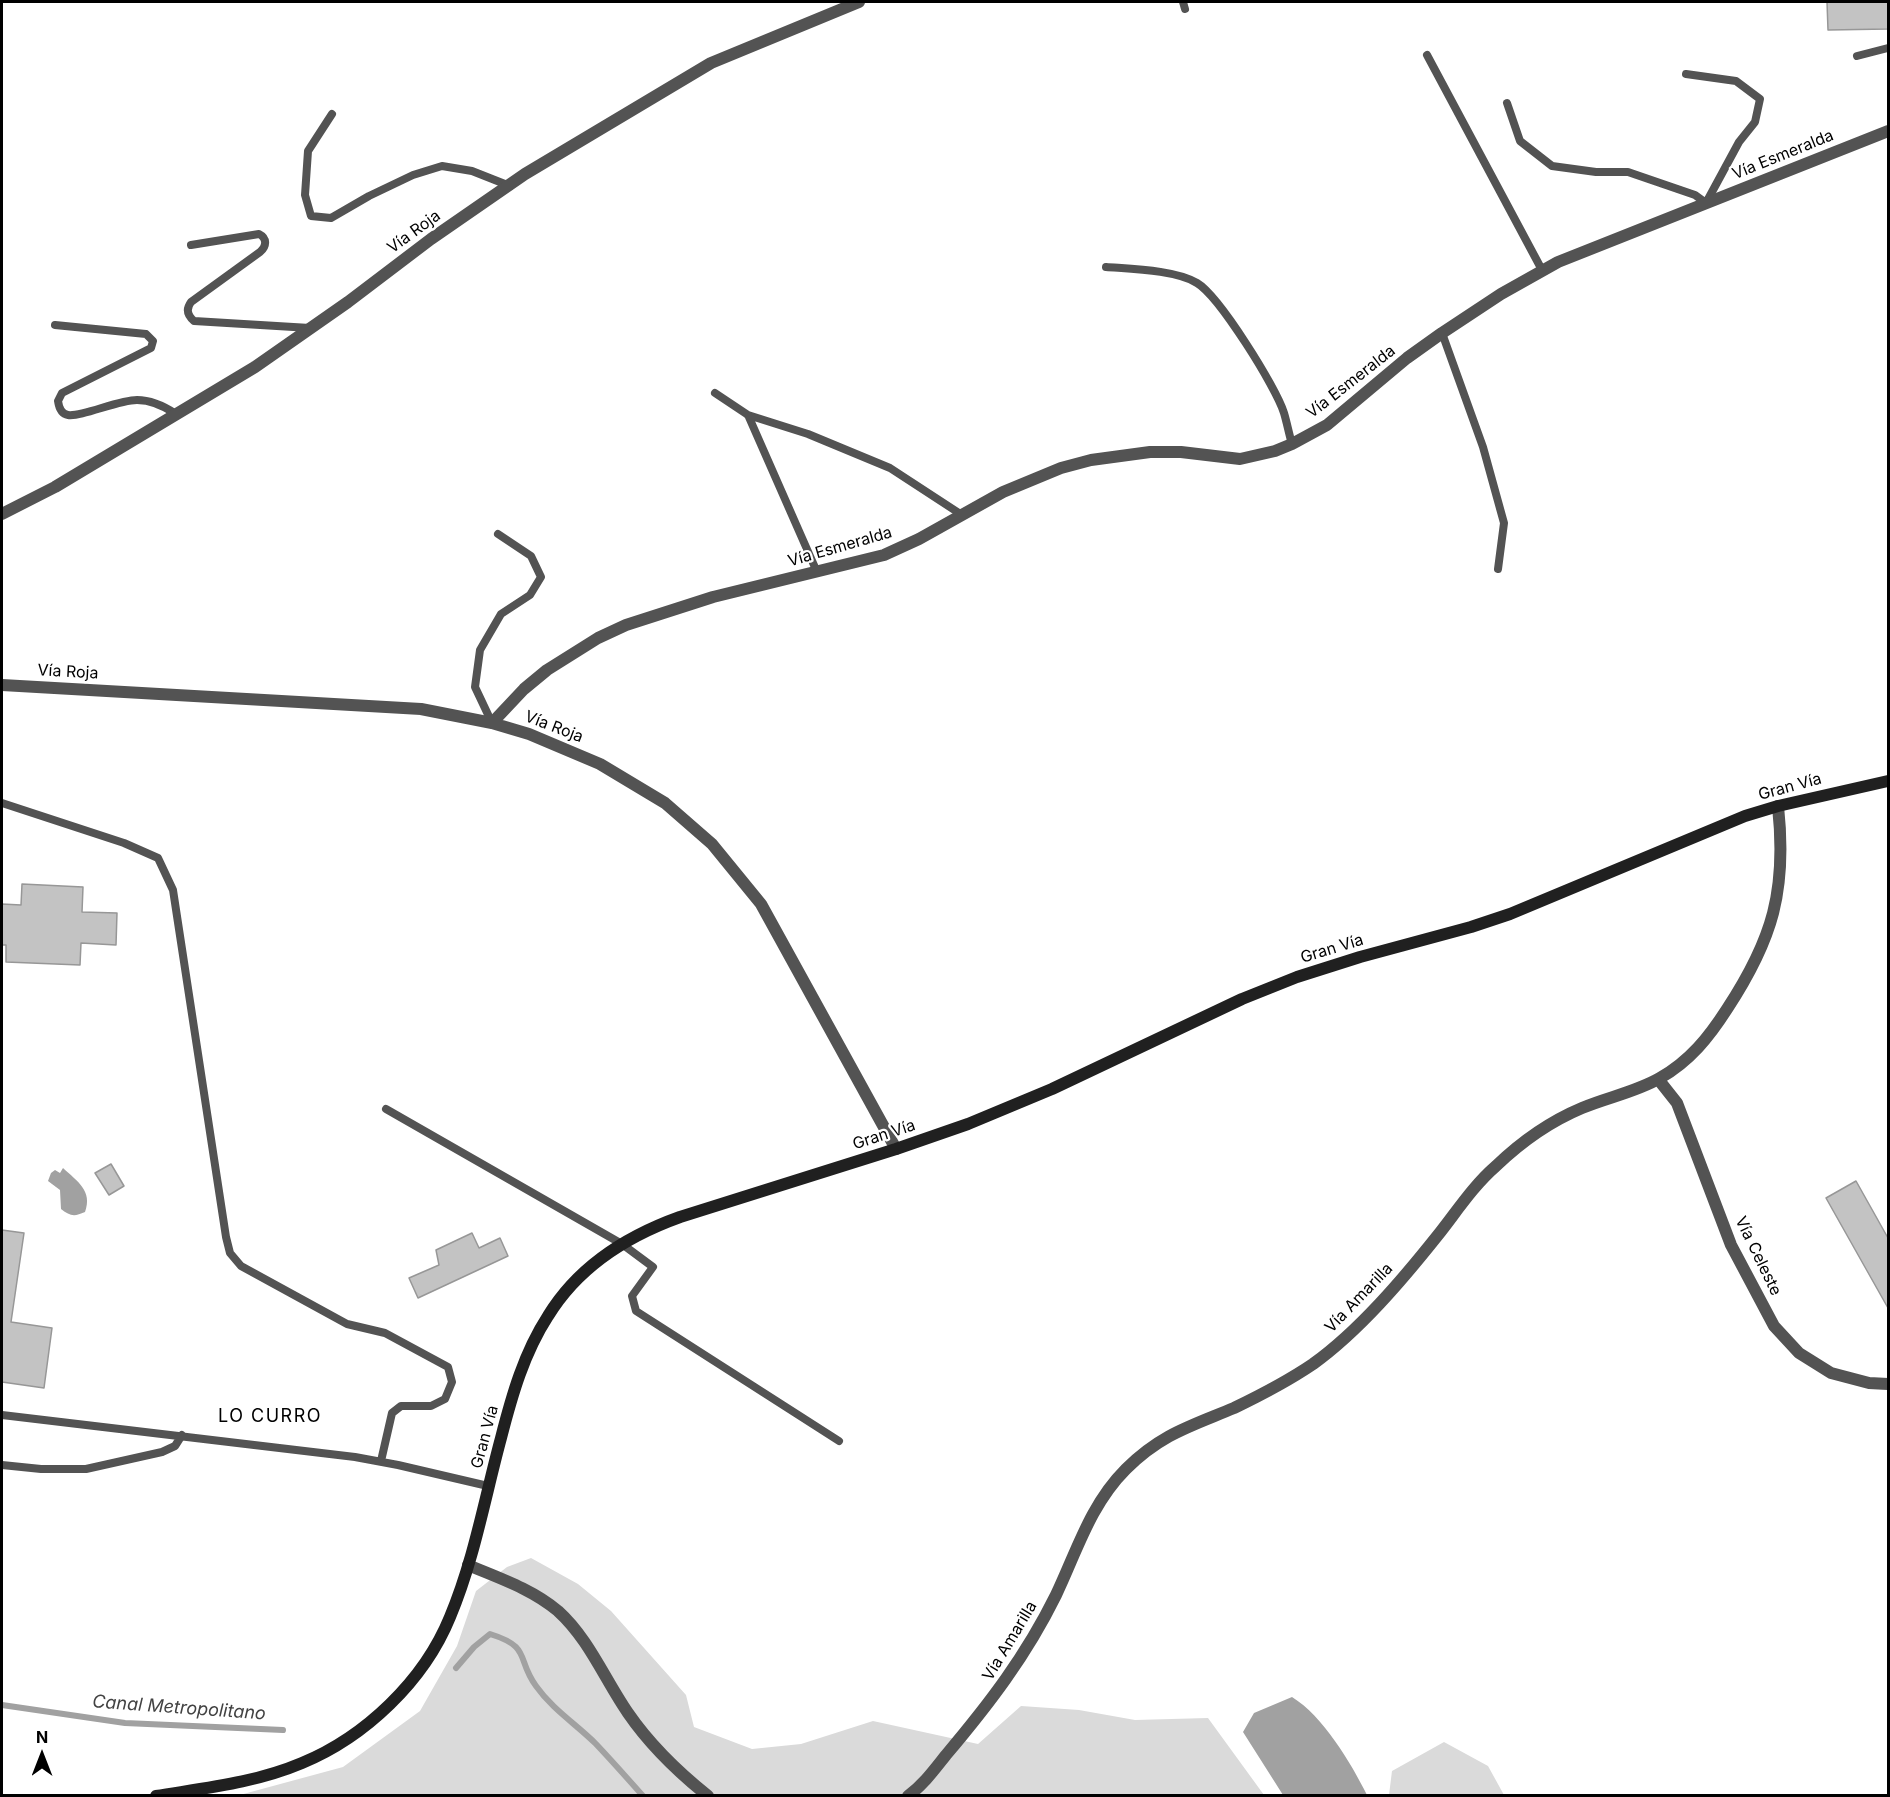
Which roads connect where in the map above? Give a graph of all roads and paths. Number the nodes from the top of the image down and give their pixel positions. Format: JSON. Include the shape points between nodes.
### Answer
{"nodes":[{"id":1,"x":859,"y":2,"type":"edge"},
{"id":2,"x":1888,"y":48,"type":"edge"},
{"id":3,"x":1427,"y":55,"type":"dead end"},
{"id":4,"x":1857,"y":56,"type":"dead end"},
{"id":5,"x":1686,"y":74,"type":"dead end"},
{"id":6,"x":1507,"y":103,"type":"dead end"},
{"id":7,"x":332,"y":114,"type":"dead end"},
{"id":8,"x":1888,"y":131,"type":"edge"},
{"id":9,"x":510,"y":186,"type":"junction"},
{"id":10,"x":1706,"y":203,"type":"junction"},
{"id":11,"x":191,"y":245,"type":"dead end"},
{"id":12,"x":1106,"y":267,"type":"dead end"},
{"id":13,"x":1542,"y":270,"type":"junction"},
{"id":14,"x":55,"y":325,"type":"dead end"},
{"id":15,"x":311,"y":328,"type":"junction"},
{"id":16,"x":1442,"y":333,"type":"junction"},
{"id":17,"x":716,"y":393,"type":"dead end"},
{"id":18,"x":176,"y":414,"type":"junction"},
{"id":19,"x":748,"y":415,"type":"junction"},
{"id":20,"x":1292,"y":444,"type":"junction"},
{"id":21,"x":2,"y":514,"type":"edge"},
{"id":22,"x":962,"y":515,"type":"junction"},
{"id":23,"x":498,"y":534,"type":"dead end"},
{"id":24,"x":1498,"y":569,"type":"dead end"},
{"id":25,"x":817,"y":572,"type":"junction"},
{"id":26,"x":2,"y":686,"type":"edge"},
{"id":27,"x":492,"y":723,"type":"junction"},
{"id":28,"x":1888,"y":781,"type":"edge"},
{"id":29,"x":2,"y":803,"type":"edge"},
{"id":30,"x":1778,"y":806,"type":"junction"},
{"id":31,"x":1658,"y":1079,"type":"junction"},
{"id":32,"x":386,"y":1109,"type":"dead end"},
{"id":33,"x":896,"y":1149,"type":"junction"},
{"id":34,"x":621,"y":1244,"type":"junction"},
{"id":35,"x":1888,"y":1384,"type":"edge"},
{"id":36,"x":2,"y":1415,"type":"edge"},
{"id":37,"x":182,"y":1435,"type":"junction"},
{"id":38,"x":839,"y":1442,"type":"dead end"},
{"id":39,"x":381,"y":1461,"type":"junction"},
{"id":40,"x":2,"y":1465,"type":"edge"},
{"id":41,"x":488,"y":1486,"type":"junction"},
{"id":42,"x":468,"y":1565,"type":"junction"},
{"id":43,"x":156,"y":1796,"type":"edge"},
{"id":44,"x":708,"y":1796,"type":"edge"},
{"id":45,"x":908,"y":1796,"type":"edge"}],
"edges":[{"from":1,"to":9,"type":"street","name":"Vía Roja","via":[[711,63]]},
{"from":2,"to":4,"type":"lane"},
{"from":3,"to":13,"type":"lane"},
{"from":5,"to":10,"type":"lane","via":[[1736,81],[1760,99],[1755,123],[1739,142]]},
{"from":6,"to":10,"type":"lane","via":[[1520,141],[1552,166],[1628,172],[1695,195]]},
{"from":7,"to":9,"type":"lane","via":[[308,151],[305,195],[311,216],[331,218],[413,175],[442,166],[472,171]]},
{"from":8,"to":10,"type":"street","name":"Vía Esmeralda"},
{"from":9,"to":15,"type":"street","name":"Vía Roja"},
{"from":10,"to":13,"type":"street","name":"Vía Esmeralda"},
{"from":11,"to":15,"type":"lane","via":[[259,234],[265,242],[260,252],[191,302],[188,310],[194,321]]},
{"from":12,"to":20,"type":"lane","via":[[1164,272],[1197,283],[1222,308],[1256,360],[1284,411]]},
{"from":13,"to":16,"type":"street","name":"Vía Esmeralda"},
{"from":14,"to":18,"type":"lane","via":[[146,334],[153,341],[151,348],[62,393],[58,406],[64,413],[72,415],[136,400],[156,403]]},
{"from":15,"to":18,"type":"street","name":"Vía Roja"},
{"from":16,"to":20,"type":"street","name":"Vía Esmeralda","via":[[1327,424]]},
{"from":16,"to":24,"type":"lane","via":[[1484,447],[1504,523]]},
{"from":17,"to":19,"type":"lane"},
{"from":18,"to":21,"type":"street","name":"Vía Roja"},
{"from":19,"to":22,"type":"lane","via":[[808,434],[890,468]]},
{"from":19,"to":25,"type":"lane"},
{"from":20,"to":22,"type":"street","name":"Vía Esmeralda","via":[[1240,459],[1150,452],[1091,460],[1032,479]]},
{"from":22,"to":25,"type":"street","name":"Vía Esmeralda","via":[[884,555]]},
{"from":23,"to":27,"type":"lane","via":[[531,556],[541,577],[530,595],[501,614],[480,650],[475,687]]},
{"from":25,"to":27,"type":"street","name":"Vía Esmeralda","via":[[713,597],[598,638],[547,670]]},
{"from":26,"to":27,"type":"street","name":"Vía Roja","via":[[385,705],[421,708]]},
{"from":27,"to":33,"type":"street","name":"Vía Roja","via":[[565,747],[633,782],[666,803],[712,844],[760,904]]},
{"from":28,"to":30,"type":"main road","name":"Gran Vía"},
{"from":29,"to":39,"type":"lane","via":[[158,858],[173,890],[230,1253],[241,1266],[347,1324],[385,1333],[448,1367],[452,1382],[444,1399],[431,1406],[401,1406],[392,1413]]},
{"from":30,"to":31,"type":"street","name":"Vía Amarilla","via":[[1779,882],[1761,949],[1741,990],[1705,1042]]},
{"from":30,"to":33,"type":"main road","name":"Gran Vía","via":[[1745,816],[1510,914],[1360,957],[1264,991],[1041,1093]]},
{"from":31,"to":35,"type":"street","name":"Vía Celeste","via":[[1677,1103],[1731,1245],[1774,1326],[1799,1353],[1831,1373]]},
{"from":31,"to":45,"type":"street","name":"Vía Amarilla","via":[[1582,1108],[1537,1133],[1494,1167],[1365,1319],[1340,1343],[1257,1397],[1169,1436],[1126,1469],[1096,1506],[1048,1611],[1014,1669],[971,1727]]},
{"from":32,"to":34,"type":"lane"},
{"from":33,"to":34,"type":"main road","name":"Gran Vía","via":[[680,1217]]},
{"from":34,"to":38,"type":"lane","via":[[653,1267],[633,1296],[636,1311]]},
{"from":34,"to":41,"type":"main road","name":"Gran Vía","via":[[582,1275],[536,1335],[517,1382]]},
{"from":36,"to":37,"type":"lane"},
{"from":37,"to":39,"type":"lane"},
{"from":37,"to":40,"type":"lane","via":[[175,1446],[162,1452],[86,1469]]},
{"from":39,"to":41,"type":"lane"},
{"from":41,"to":42,"type":"main road","name":"Gran Vía"},
{"from":42,"to":43,"type":"main road","name":"Gran Vía","via":[[450,1618],[425,1662],[391,1703],[350,1737],[270,1775]]},
{"from":42,"to":44,"type":"street","via":[[533,1593],[559,1612],[650,1742]]}]}
